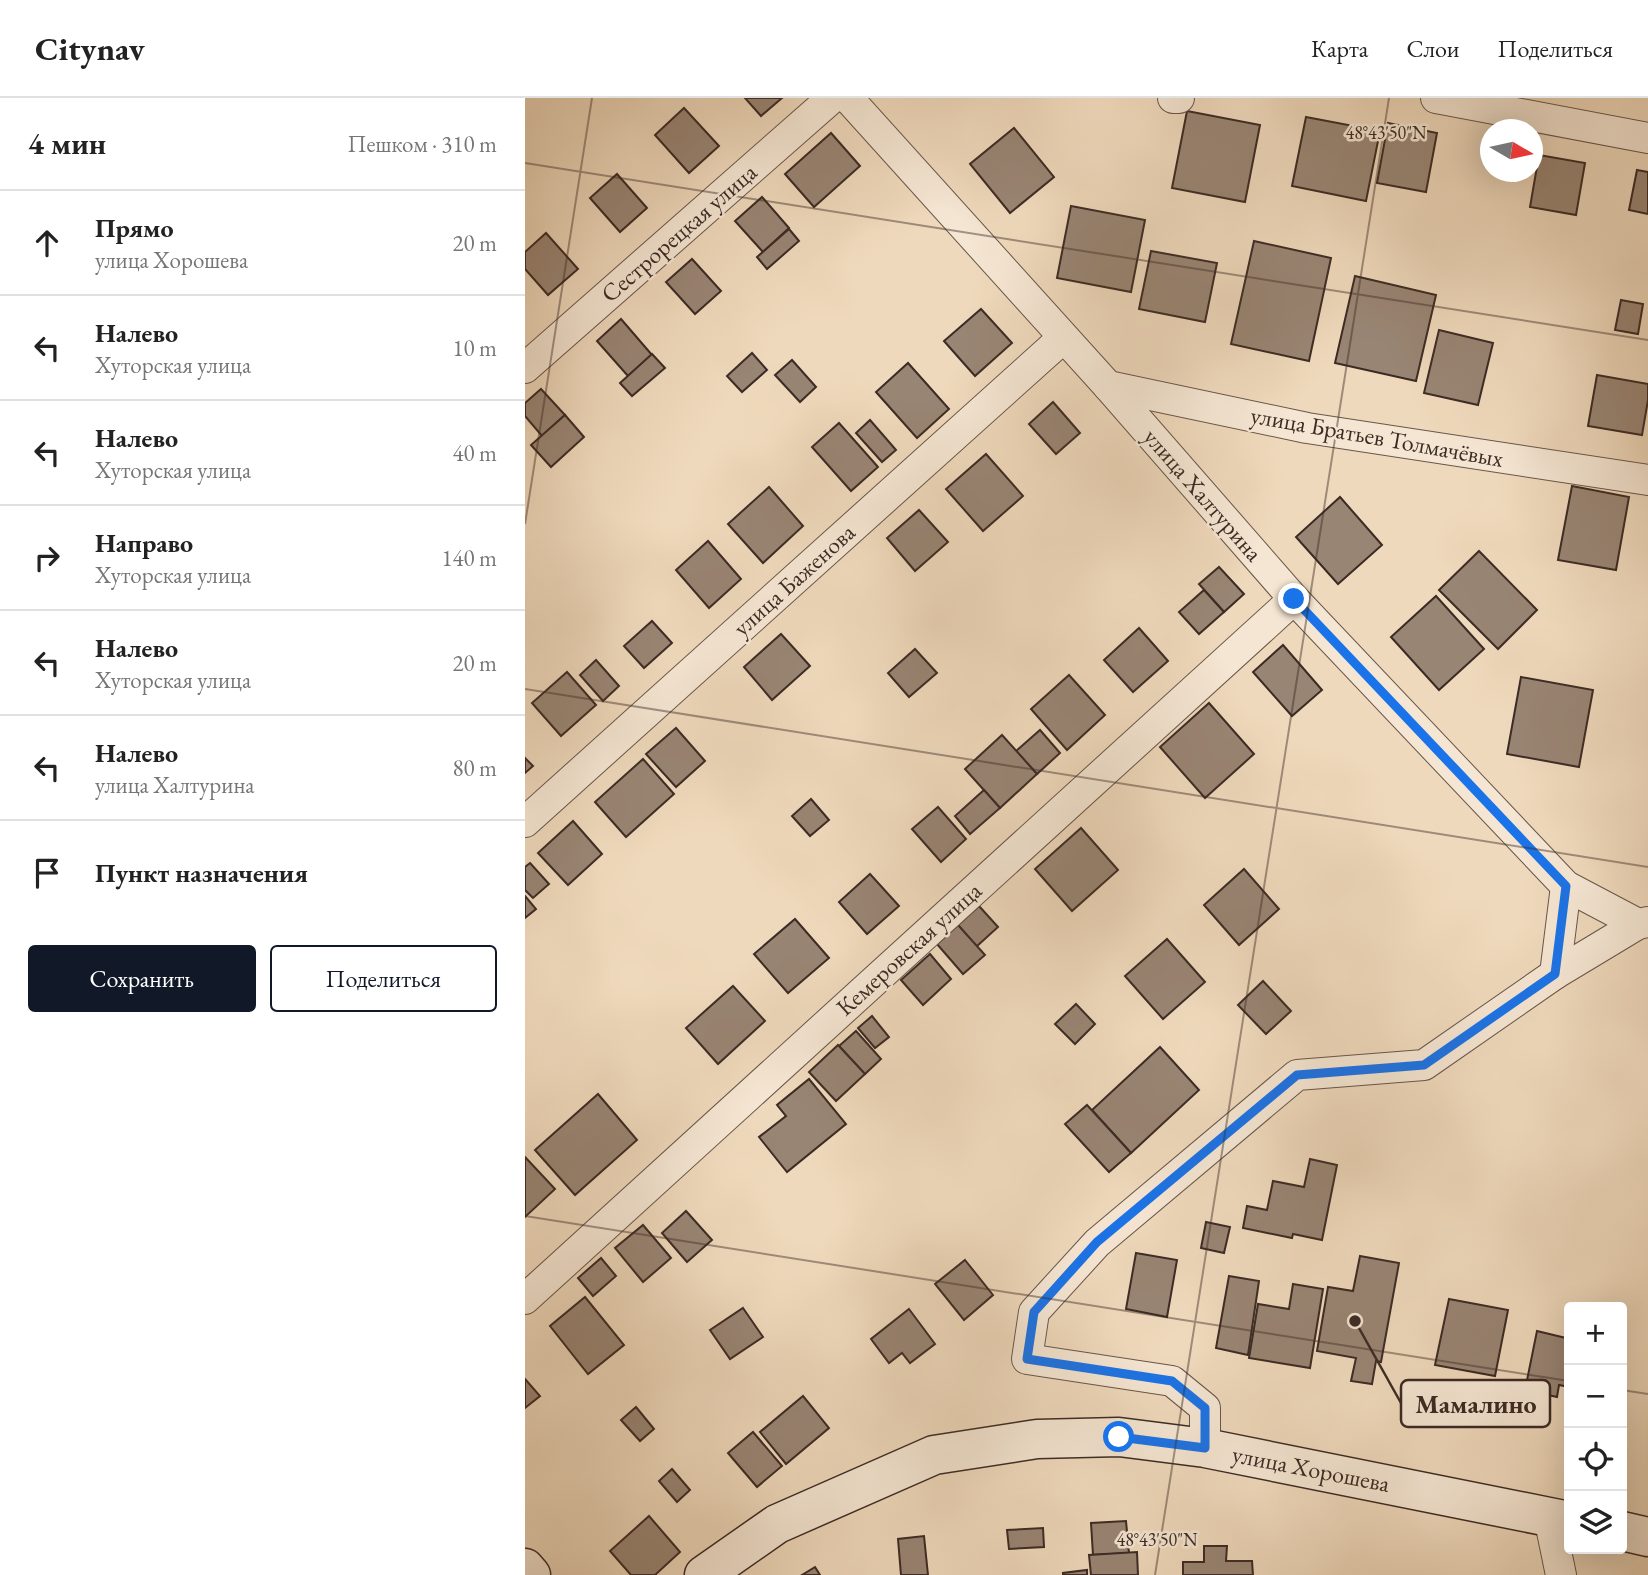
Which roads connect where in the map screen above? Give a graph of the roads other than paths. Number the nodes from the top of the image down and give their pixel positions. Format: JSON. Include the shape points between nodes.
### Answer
{"nodes":[{"id":1,"x":832,"y":98,"type":"edge"},
{"id":2,"x":848,"y":98,"type":"edge"},
{"id":3,"x":1173,"y":98,"type":"edge"},
{"id":4,"x":1179,"y":98,"type":"edge"},
{"id":5,"x":1436,"y":98,"type":"edge"},
{"id":6,"x":1648,"y":138,"type":"edge"},
{"id":7,"x":1063,"y":338,"type":"junction"},
{"id":8,"x":525,"y":368,"type":"edge"},
{"id":9,"x":1108,"y":386,"type":"junction"},
{"id":10,"x":1648,"y":480,"type":"edge"},
{"id":11,"x":1294,"y":599,"type":"junction"},
{"id":12,"x":525,"y":822,"type":"edge"},
{"id":13,"x":1566,"y":886,"type":"junction"},
{"id":14,"x":1643,"y":923,"type":"edge"},
{"id":15,"x":1555,"y":974,"type":"junction"},
{"id":16,"x":525,"y":1299,"type":"edge"},
{"id":17,"x":1205,"y":1448,"type":"junction"},
{"id":18,"x":1559,"y":1519,"type":"edge"},
{"id":19,"x":1627,"y":1532,"type":"edge"},
{"id":20,"x":1648,"y":1536,"type":"edge"},
{"id":21,"x":525,"y":1568,"type":"edge"},
{"id":22,"x":531,"y":1575,"type":"edge"},
{"id":23,"x":704,"y":1575,"type":"edge"},
{"id":24,"x":1562,"y":1575,"type":"edge"}],
"edges":[{"from":1,"to":8,"type":"street","name":"Сестрорецкая улица"},
{"from":2,"to":7,"type":"street","name":"улица Халтурина"},
{"from":3,"to":4,"type":"street"},
{"from":5,"to":6,"type":"street"},
{"from":7,"to":9,"type":"street","name":"улица Халтурина"},
{"from":7,"to":12,"type":"street","name":"улица Баженова"},
{"from":9,"to":10,"type":"street","name":"улица Братьев Толмачёвых","via":[[1307,428]]},
{"from":9,"to":11,"type":"street","name":"улица Халтурина"},
{"from":11,"to":13,"type":"street","name":"улица Халтурина"},
{"from":11,"to":16,"type":"street","name":"Кемеровская улица"},
{"from":13,"to":14,"type":"street","name":"улица Халтурина"},
{"from":13,"to":15,"type":"street"},
{"from":14,"to":15,"type":"street"},
{"from":15,"to":17,"type":"street","via":[[1424,1065],[1297,1075],[1097,1242],[1034,1312],[1027,1359],[1172,1381],[1205,1408]]},
{"from":17,"to":18,"type":"main road","name":"улица Хорошева"},
{"from":17,"to":23,"type":"main road","name":"улица Хорошева","via":[[1119,1437],[1037,1438],[934,1455],[777,1524]]},
{"from":18,"to":24,"type":"street"},
{"from":19,"to":20,"type":"main road"},
{"from":21,"to":22,"type":"main road"}]}
